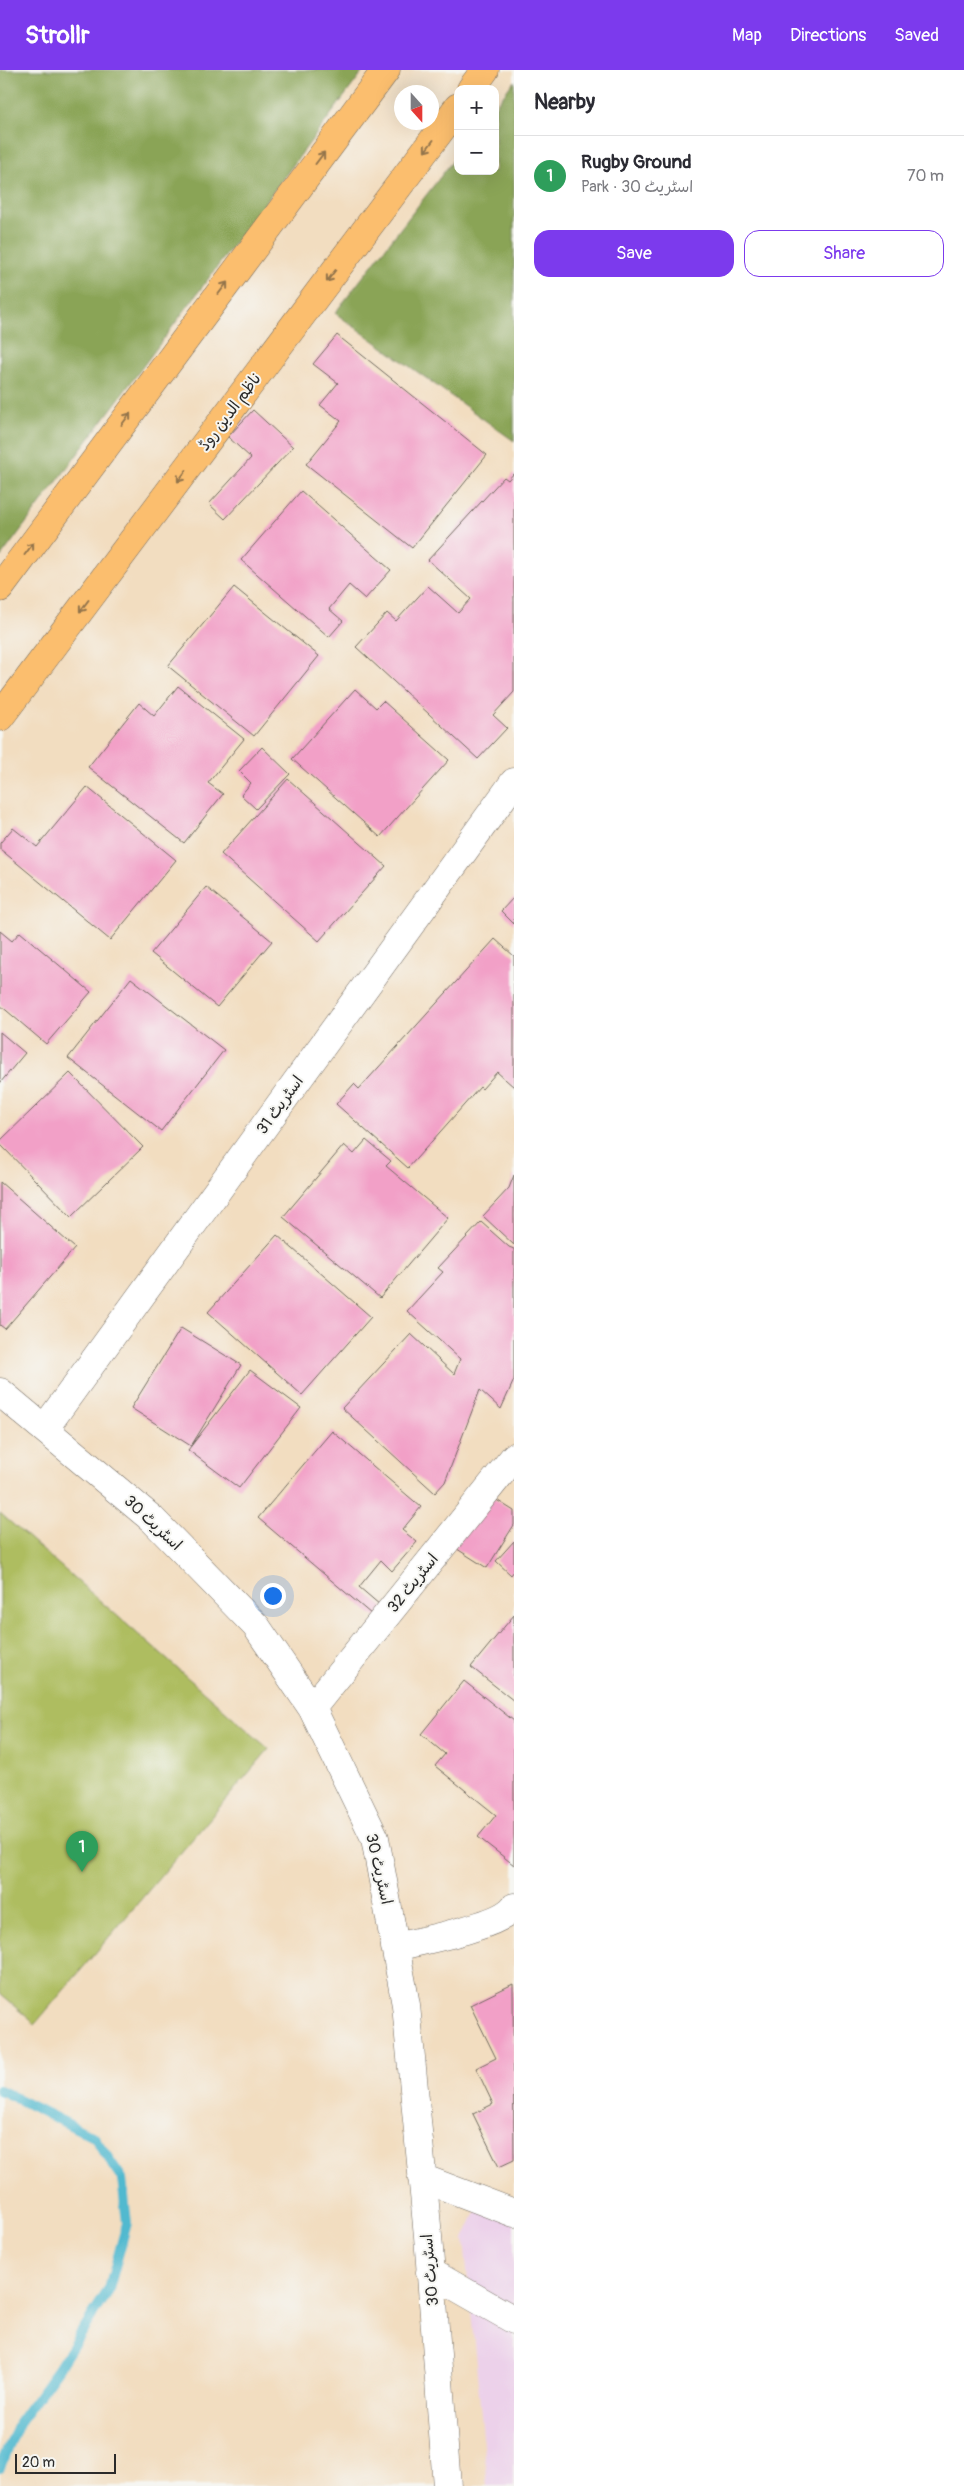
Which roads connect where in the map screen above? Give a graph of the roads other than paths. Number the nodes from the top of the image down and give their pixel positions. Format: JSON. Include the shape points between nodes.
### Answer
{"nodes":[{"id":1,"x":386,"y":70,"type":"edge"},
{"id":2,"x":485,"y":70,"type":"edge"},
{"id":3,"x":474,"y":85,"type":"edge"},
{"id":4,"x":454,"y":112,"type":"edge"},
{"id":5,"x":0,"y":588,"type":"edge"},
{"id":6,"x":0,"y":717,"type":"edge"},
{"id":7,"x":514,"y":782,"type":"edge"},
{"id":8,"x":0,"y":1392,"type":"edge"},
{"id":9,"x":45,"y":1428,"type":"junction"},
{"id":10,"x":514,"y":1457,"type":"edge"},
{"id":11,"x":312,"y":1708,"type":"junction"},
{"id":12,"x":514,"y":1907,"type":"edge"},
{"id":13,"x":395,"y":1947,"type":"junction"},
{"id":14,"x":422,"y":2178,"type":"junction"},
{"id":15,"x":514,"y":2213,"type":"edge"},
{"id":16,"x":430,"y":2272,"type":"junction"},
{"id":17,"x":514,"y":2320,"type":"edge"},
{"id":18,"x":447,"y":2486,"type":"edge"}],
"edges":[{"from":5,"to":1,"type":"main road","one_way":true},
{"from":2,"to":3,"type":"main road"},
{"from":4,"to":6,"type":"main road","name":"ناظم الدین روڈ","one_way":true},
{"from":7,"to":9,"type":"street","name":"اسٹریٹ 31"},
{"from":8,"to":9,"type":"street","name":"اسٹریٹ 30"},
{"from":9,"to":11,"type":"street","name":"اسٹریٹ 30","via":[[152,1519],[256,1626]]},
{"from":10,"to":11,"type":"street","name":"اسٹریٹ 32"},
{"from":11,"to":13,"type":"street","name":"اسٹریٹ 30","via":[[375,1838]]},
{"from":12,"to":13,"type":"street","via":[[510,1912],[480,1925]]},
{"from":13,"to":14,"type":"street","name":"اسٹریٹ 30","via":[[406,2005]]},
{"from":14,"to":15,"type":"street"},
{"from":14,"to":16,"type":"street","name":"اسٹریٹ 30"},
{"from":16,"to":17,"type":"street"},
{"from":16,"to":18,"type":"street","name":"اسٹریٹ 30"}]}
